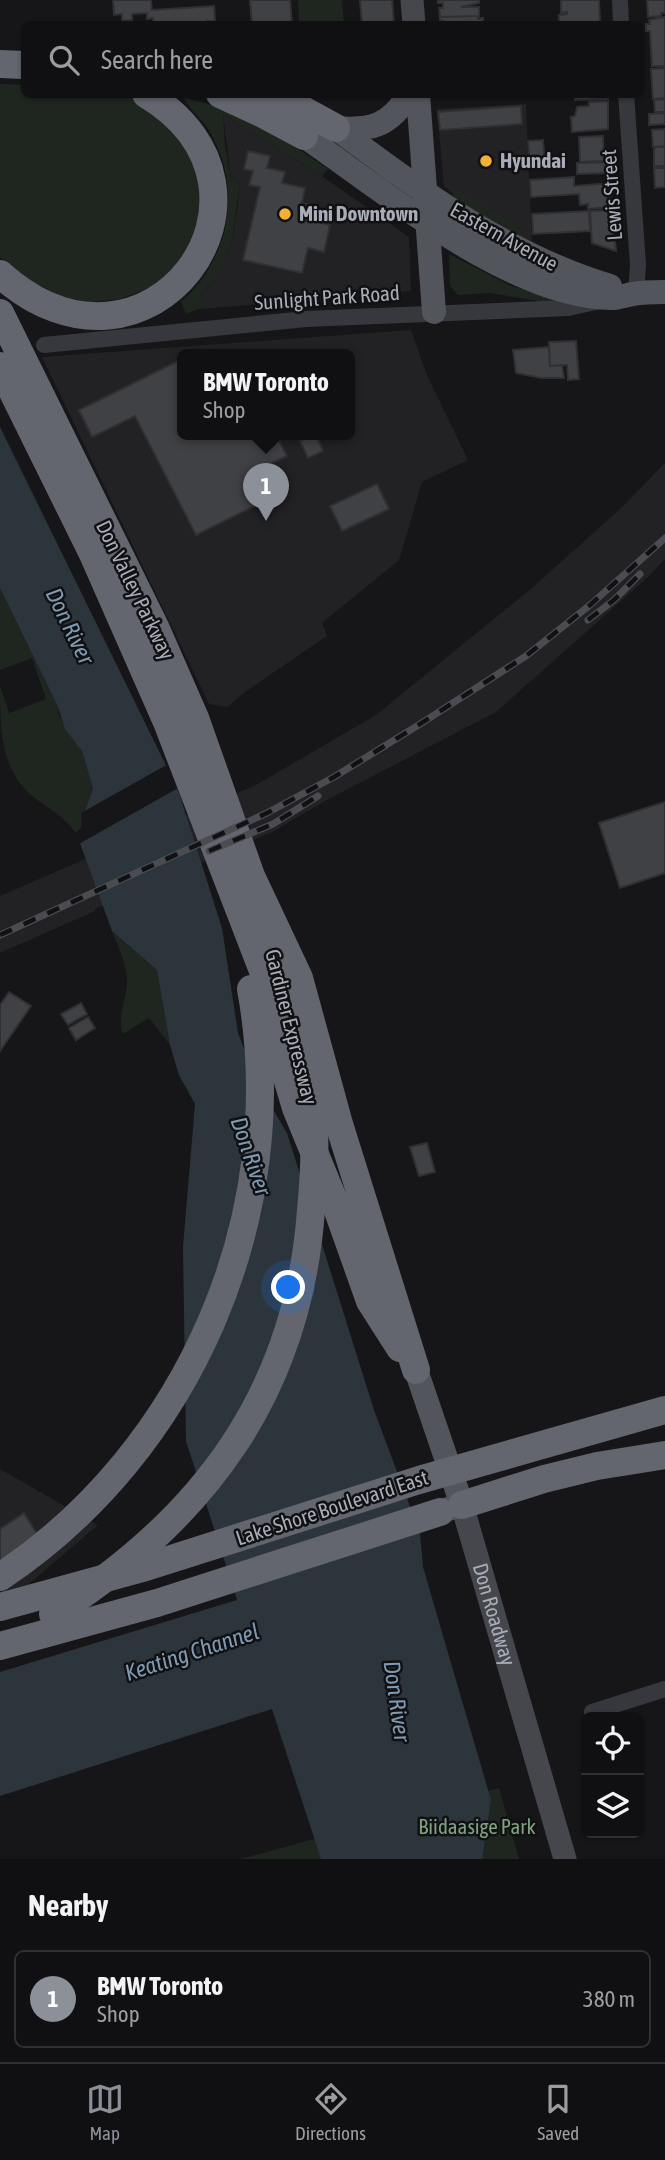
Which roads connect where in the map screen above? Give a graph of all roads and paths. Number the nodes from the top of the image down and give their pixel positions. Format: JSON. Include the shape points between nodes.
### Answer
{"nodes":[{"id":1,"x":412,"y":0,"type":"edge"},
{"id":2,"x":620,"y":0,"type":"edge"},
{"id":3,"x":414,"y":21,"type":"edge"},
{"id":4,"x":621,"y":21,"type":"edge"},
{"id":5,"x":0,"y":44,"type":"edge"},
{"id":6,"x":21,"y":46,"type":"edge"},
{"id":7,"x":0,"y":64,"type":"edge"},
{"id":8,"x":21,"y":65,"type":"edge"},
{"id":9,"x":152,"y":98,"type":"edge"},
{"id":10,"x":229,"y":98,"type":"edge"},
{"id":11,"x":281,"y":98,"type":"edge"},
{"id":12,"x":406,"y":98,"type":"edge"},
{"id":13,"x":418,"y":98,"type":"edge"},
{"id":14,"x":626,"y":98,"type":"edge"},
{"id":15,"x":336,"y":128,"type":"junction"},
{"id":16,"x":304,"y":136,"type":"joint"},
{"id":17,"x":425,"y":192,"type":"junction"},
{"id":18,"x":427,"y":222,"type":"junction"},
{"id":19,"x":0,"y":274,"type":"edge"},
{"id":20,"x":665,"y":292,"type":"edge"},
{"id":21,"x":624,"y":296,"type":"junction"},
{"id":22,"x":434,"y":312,"type":"junction"},
{"id":23,"x":0,"y":313,"type":"edge"},
{"id":24,"x":44,"y":345,"type":"dead end"},
{"id":25,"x":0,"y":366,"type":"edge"},
{"id":26,"x":239,"y":876,"type":"junction"},
{"id":27,"x":416,"y":1370,"type":"junction"},
{"id":28,"x":665,"y":1410,"type":"edge"},
{"id":29,"x":665,"y":1455,"type":"edge"},
{"id":30,"x":452,"y":1471,"type":"junction"},
{"id":31,"x":451,"y":1508,"type":"junction"},
{"id":32,"x":0,"y":1577,"type":"edge"},
{"id":33,"x":0,"y":1607,"type":"edge"},
{"id":34,"x":0,"y":1638,"type":"edge"},
{"id":35,"x":0,"y":1646,"type":"edge"},
{"id":36,"x":665,"y":1689,"type":"edge"},
{"id":37,"x":592,"y":1712,"type":"dead end"},
{"id":38,"x":565,"y":1859,"type":"edge"}],
"edges":[{"from":1,"to":3,"type":"street"},
{"from":2,"to":4,"type":"street"},
{"from":5,"to":6,"type":"highway"},
{"from":7,"to":8,"type":"highway"},
{"from":9,"to":19,"type":"highway","via":[[201,147],[212,180],[208,237],[176,287],[125,314],[96,316],[61,311],[30,297]]},
{"from":10,"to":16,"type":"highway","name":"Eastern Avenue"},
{"from":11,"to":15,"type":"highway","name":"Eastern Avenue"},
{"from":12,"to":15,"type":"main road","via":[[391,117],[370,129]]},
{"from":13,"to":17,"type":"main road"},
{"from":14,"to":21,"type":"street","name":"Lewis Street","via":[[638,272]]},
{"from":15,"to":17,"type":"main road","name":"Eastern Avenue"},
{"from":16,"to":18,"type":"main road","name":"Eastern Avenue"},
{"from":17,"to":18,"type":"main road"},
{"from":17,"to":21,"type":"main road","name":"Eastern Avenue","via":[[536,259]]},
{"from":18,"to":21,"type":"main road","name":"Eastern Avenue","via":[[517,274],[569,291]]},
{"from":18,"to":22,"type":"main road"},
{"from":20,"to":21,"type":"main road","name":"Eastern Avenue"},
{"from":21,"to":22,"type":"street","name":"Sunlight Park Road","via":[[570,308]]},
{"from":22,"to":24,"type":"street","name":"Sunlight Park Road","via":[[306,319]]},
{"from":23,"to":26,"type":"highway","name":"Don Valley Parkway","via":[[195,718]]},
{"from":25,"to":26,"type":"highway","name":"Don Valley Parkway","via":[[93,554]]},
{"from":26,"to":27,"type":"highway","via":[[299,978]]},
{"from":26,"to":27,"type":"highway","via":[[296,1108],[370,1301]]},
{"from":26,"to":32,"type":"highway","via":[[244,953],[260,1064],[259,1118],[243,1231],[217,1313],[182,1385],[121,1469],[85,1509]]},
{"from":26,"to":34,"type":"highway","name":"Gardiner Expressway","bridge":true,"via":[[293,1015],[313,1116],[309,1243],[294,1313],[248,1425],[217,1471],[166,1528],[82,1595]]},
{"from":27,"to":30,"type":"main road","name":"Don Roadway"},
{"from":28,"to":30,"type":"highway","name":"Lake Shore Boulevard East"},
{"from":29,"to":31,"type":"highway","name":"Lake Shore Boulevard East","via":[[544,1479]]},
{"from":30,"to":31,"type":"main road","name":"Don Roadway"},
{"from":30,"to":33,"type":"highway","name":"Lake Shore Boulevard East","via":[[146,1567]]},
{"from":31,"to":35,"type":"highway","name":"Lake Shore Boulevard East","via":[[156,1603]]},
{"from":31,"to":38,"type":"street","name":"Don Roadway"},
{"from":36,"to":37,"type":"street"}]}
